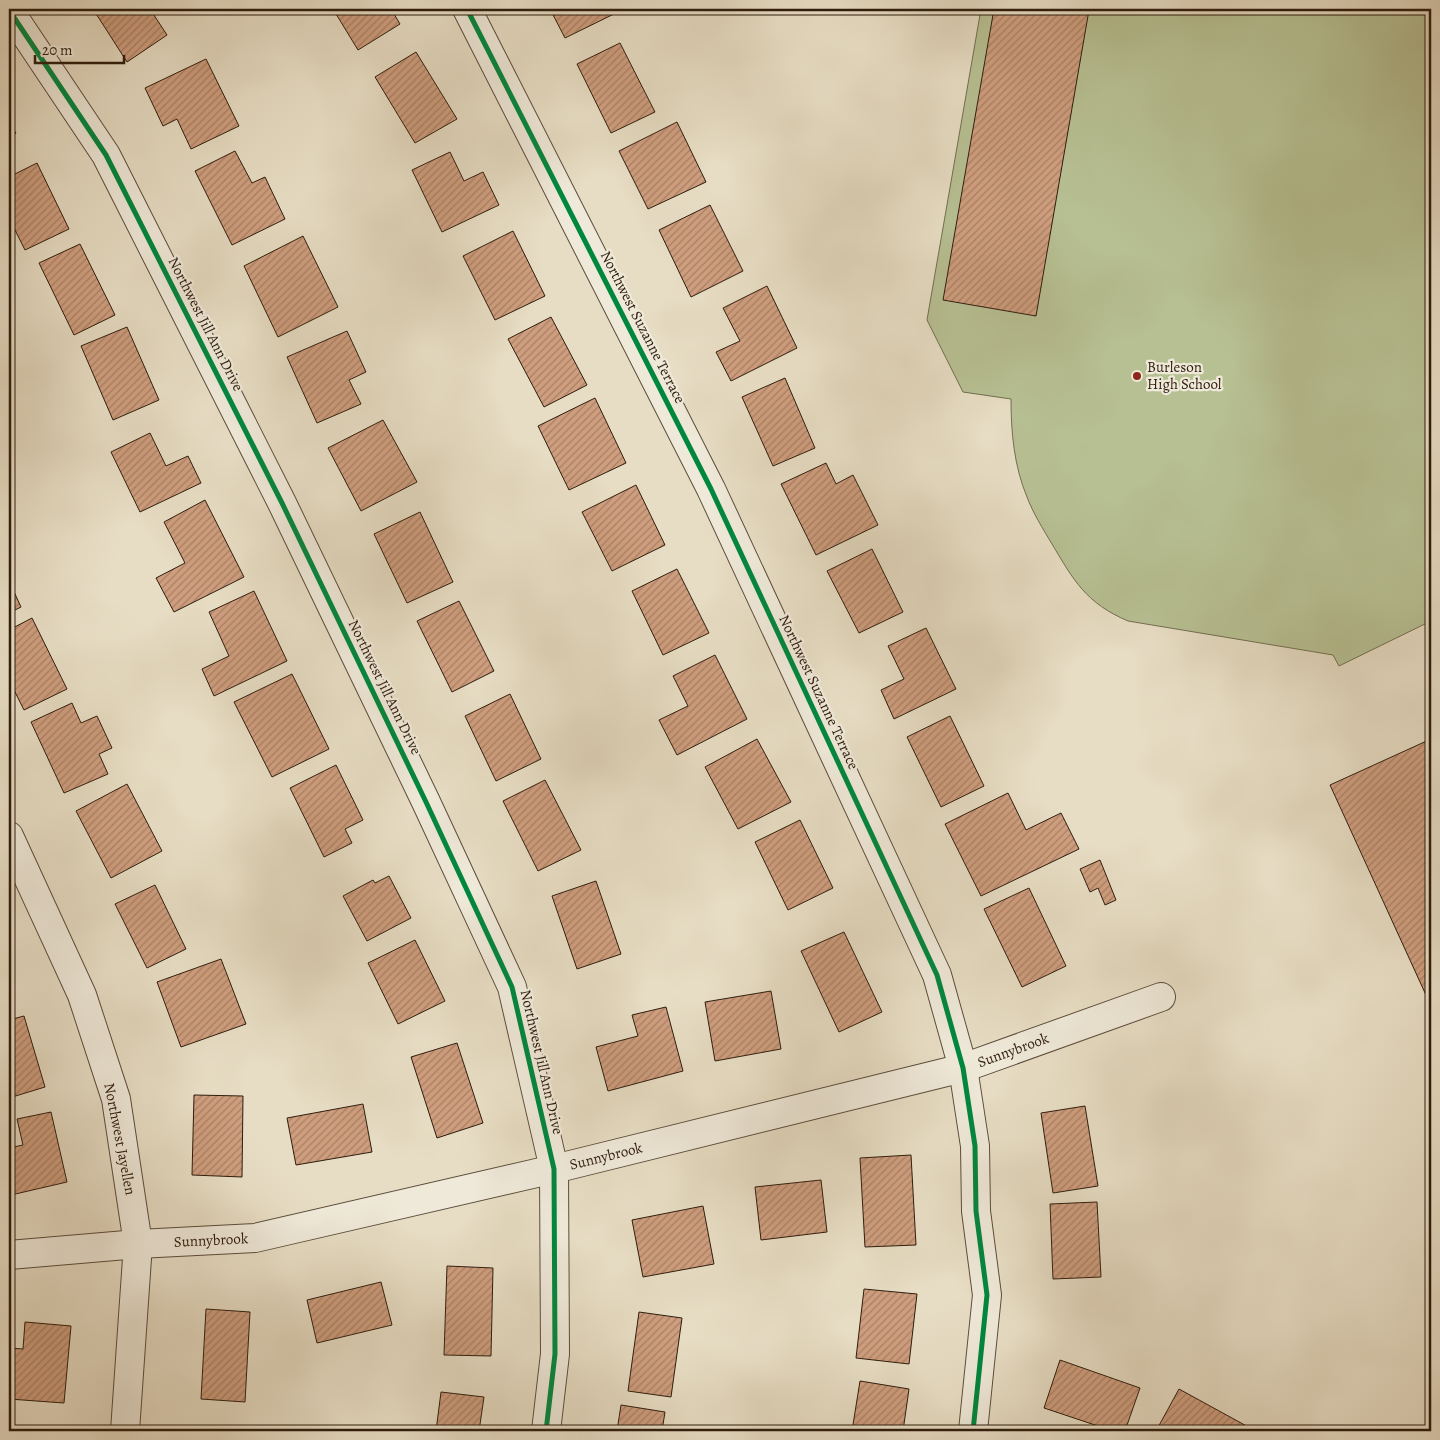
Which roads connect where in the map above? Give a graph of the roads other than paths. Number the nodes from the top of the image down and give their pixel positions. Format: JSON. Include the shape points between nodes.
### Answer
{"nodes":[{"id":1,"x":467,"y":9,"type":"edge"},
{"id":2,"x":9,"y":10,"type":"edge"},
{"id":3,"x":9,"y":836,"type":"edge"},
{"id":4,"x":1161,"y":997,"type":"dead end"},
{"id":5,"x":963,"y":1068,"type":"junction"},
{"id":6,"x":554,"y":1169,"type":"junction"},
{"id":7,"x":138,"y":1244,"type":"junction"},
{"id":8,"x":9,"y":1255,"type":"edge"},
{"id":9,"x":125,"y":1431,"type":"edge"},
{"id":10,"x":546,"y":1431,"type":"edge"},
{"id":11,"x":973,"y":1431,"type":"edge"}],
"edges":[{"from":1,"to":5,"type":"street","name":"Northwest Suzanne Terrace","via":[[715,498],[937,974]]},
{"from":2,"to":6,"type":"street","name":"Northwest Jill Ann Drive","via":[[106,155],[282,503],[426,802],[512,986]]},
{"from":3,"to":7,"type":"street","name":"Northwest Jayellen","via":[[82,995],[116,1099]]},
{"from":4,"to":5,"type":"street","name":"Sunnybrook"},
{"from":5,"to":6,"type":"street","name":"Sunnybrook"},
{"from":5,"to":11,"type":"street","name":"Northwest Suzanne Terrace","via":[[975,1146],[976,1211],[987,1295]]},
{"from":6,"to":7,"type":"street","name":"Sunnybrook","via":[[255,1238]]},
{"from":6,"to":10,"type":"street","name":"Northwest Jill Ann Drive","via":[[555,1354]]},
{"from":7,"to":8,"type":"street","name":"Sunnybrook"},
{"from":7,"to":9,"type":"street","name":"Northwest Jayellen"}]}
